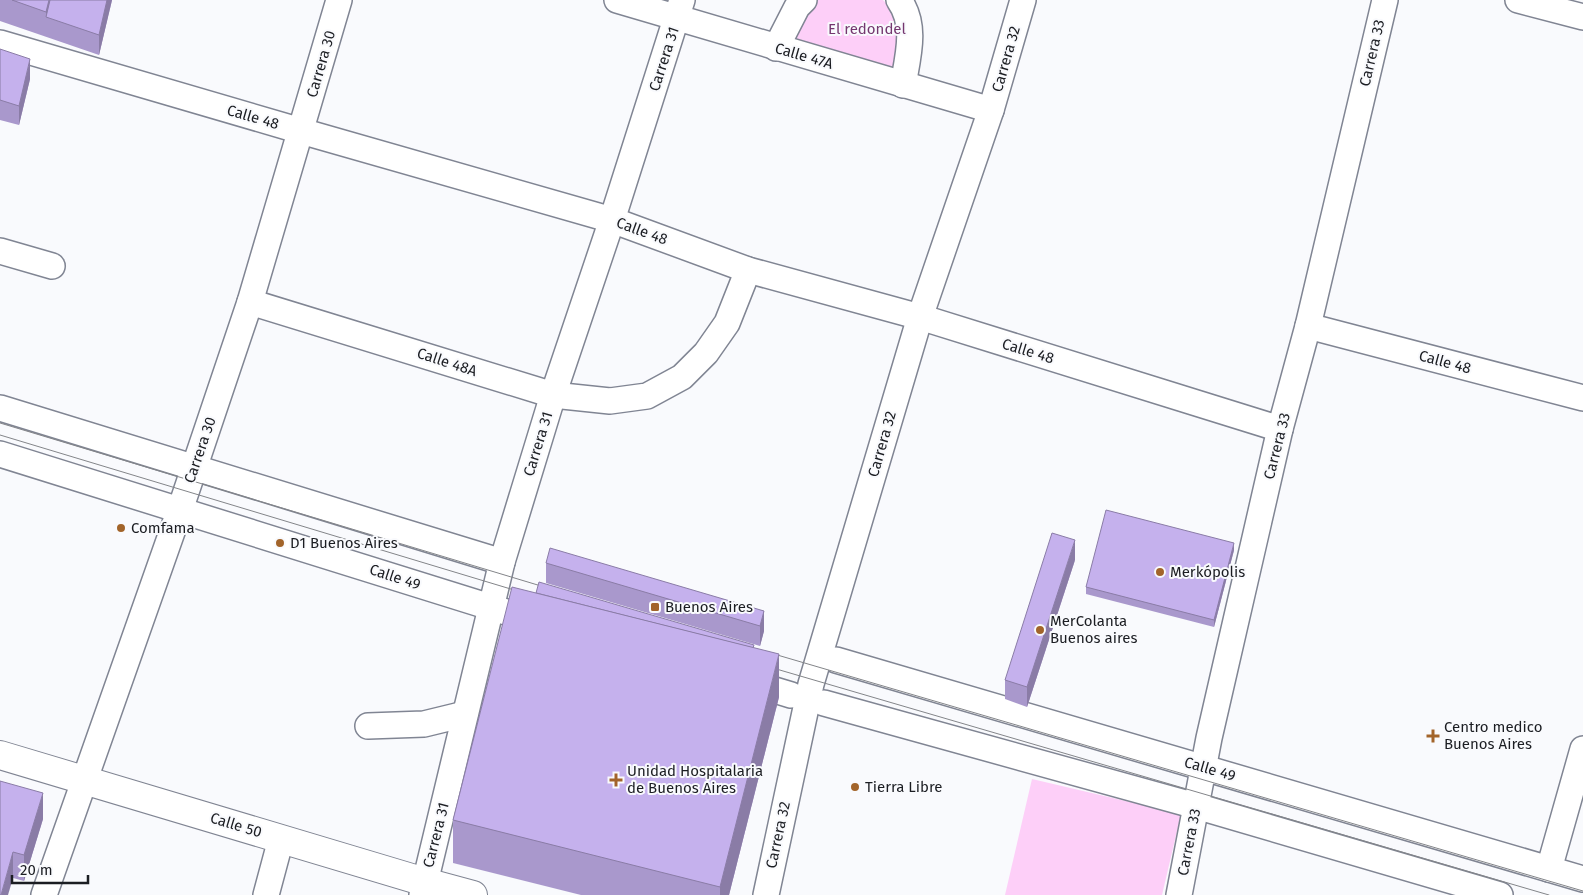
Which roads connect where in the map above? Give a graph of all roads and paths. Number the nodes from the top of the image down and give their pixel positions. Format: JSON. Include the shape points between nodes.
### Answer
{"nodes":[{"id":1,"x":339,"y":0,"type":"edge"},
{"id":2,"x":617,"y":0,"type":"edge"},
{"id":3,"x":804,"y":0,"type":"edge"},
{"id":4,"x":898,"y":0,"type":"edge"},
{"id":5,"x":1023,"y":0,"type":"edge"},
{"id":6,"x":1385,"y":0,"type":"edge"},
{"id":7,"x":1518,"y":0,"type":"edge"},
{"id":8,"x":680,"y":9,"type":"edge"},
{"id":9,"x":1583,"y":17,"type":"edge"},
{"id":10,"x":0,"y":43,"type":"edge"},
{"id":11,"x":776,"y":48,"type":"junction"},
{"id":12,"x":903,"y":85,"type":"junction"},
{"id":13,"x":991,"y":110,"type":"junction"},
{"id":14,"x":301,"y":131,"type":"junction"},
{"id":15,"x":612,"y":220,"type":"junction"},
{"id":16,"x":0,"y":252,"type":"edge"},
{"id":17,"x":52,"y":266,"type":"dead end"},
{"id":18,"x":748,"y":270,"type":"junction"},
{"id":19,"x":250,"y":302,"type":"junction"},
{"id":20,"x":920,"y":317,"type":"junction"},
{"id":21,"x":1308,"y":326,"type":"junction"},
{"id":22,"x":553,"y":395,"type":"junction"},
{"id":23,"x":1583,"y":398,"type":"edge"},
{"id":24,"x":0,"y":408,"type":"edge"},
{"id":25,"x":1280,"y":429,"type":"junction"},
{"id":26,"x":0,"y":454,"type":"edge"},
{"id":27,"x":194,"y":468,"type":"junction"},
{"id":28,"x":179,"y":509,"type":"junction"},
{"id":29,"x":502,"y":562,"type":"junction"},
{"id":30,"x":491,"y":607,"type":"junction"},
{"id":31,"x":530,"y":619,"type":"edge"},
{"id":32,"x":836,"y":660,"type":"dead end"},
{"id":33,"x":726,"y":676,"type":"edge"},
{"id":34,"x":791,"y":695,"type":"dead end"},
{"id":35,"x":824,"y":703,"type":"dead end"},
{"id":36,"x":465,"y":714,"type":"junction"},
{"id":37,"x":368,"y":726,"type":"dead end"},
{"id":38,"x":1583,"y":749,"type":"edge"},
{"id":39,"x":0,"y":755,"type":"edge"},
{"id":40,"x":1204,"y":768,"type":"junction"},
{"id":41,"x":84,"y":779,"type":"junction"},
{"id":42,"x":1196,"y":806,"type":"junction"},
{"id":43,"x":281,"y":839,"type":"junction"},
{"id":44,"x":1549,"y":869,"type":"junction"},
{"id":45,"x":1583,"y":879,"type":"edge"},
{"id":46,"x":423,"y":889,"type":"edge"},
{"id":47,"x":44,"y":895,"type":"edge"},
{"id":48,"x":266,"y":895,"type":"edge"},
{"id":49,"x":473,"y":895,"type":"edge"},
{"id":50,"x":766,"y":895,"type":"edge"},
{"id":51,"x":1179,"y":895,"type":"edge"},
{"id":52,"x":1500,"y":895,"type":"edge"}],
"edges":[{"from":1,"to":14,"type":"street","name":"Carrera 30"},
{"from":2,"to":8,"type":"street","name":"Calle 47A"},
{"from":3,"to":11,"type":"street","via":[[797,7]]},
{"from":4,"to":12,"type":"street","via":[[907,14],[911,35]]},
{"from":5,"to":13,"type":"street","name":"Carrera 32"},
{"from":6,"to":21,"type":"street","name":"Carrera 33"},
{"from":7,"to":9,"type":"street"},
{"from":8,"to":11,"type":"street","name":"Calle 47A"},
{"from":8,"to":15,"type":"street","name":"Carrera 31"},
{"from":10,"to":14,"type":"street","name":"Calle 48"},
{"from":11,"to":12,"type":"street","name":"Calle 47A"},
{"from":12,"to":13,"type":"street","name":"Calle 47A"},
{"from":13,"to":20,"type":"street","name":"Carrera 32"},
{"from":14,"to":15,"type":"street","name":"Calle 48"},
{"from":14,"to":19,"type":"street","name":"Carrera 30"},
{"from":15,"to":18,"type":"street","name":"Calle 48"},
{"from":15,"to":22,"type":"street","name":"Carrera 31"},
{"from":16,"to":17,"type":"street"},
{"from":18,"to":20,"type":"street","name":"Calle 48"},
{"from":18,"to":22,"type":"street","name":"Calle 48A","via":[[728,323],[706,353],[682,377],[647,396],[610,401]]},
{"from":19,"to":22,"type":"street","name":"Calle 48A"},
{"from":19,"to":27,"type":"street","name":"Carrera 30"},
{"from":20,"to":25,"type":"street","name":"Calle 48"},
{"from":20,"to":50,"type":"street","name":"Carrera 32","via":[[811,684]]},
{"from":21,"to":23,"type":"street","name":"Calle 48"},
{"from":21,"to":25,"type":"street","name":"Carrera 33"},
{"from":22,"to":29,"type":"street","name":"Carrera 31"},
{"from":24,"to":27,"type":"street"},
{"from":25,"to":40,"type":"street","name":"Carrera 33"},
{"from":26,"to":28,"type":"street","name":"Calle 49"},
{"from":27,"to":28,"type":"street","name":"Carrera 30"},
{"from":27,"to":29,"type":"street"},
{"from":28,"to":30,"type":"street","name":"Calle 49"},
{"from":28,"to":41,"type":"street","name":"Carrera 30"},
{"from":29,"to":30,"type":"street","name":"Carrera 31"},
{"from":30,"to":31,"type":"street","name":"Calle 49"},
{"from":30,"to":36,"type":"street","name":"Carrera 31"},
{"from":32,"to":40,"type":"street","name":"Calle 49"},
{"from":33,"to":34,"type":"street"},
{"from":35,"to":42,"type":"street"},
{"from":36,"to":37,"type":"street","via":[[424,724]]},
{"from":36,"to":46,"type":"street","name":"Carrera 31"},
{"from":38,"to":44,"type":"street"},
{"from":39,"to":41,"type":"main road","name":"Calle 50"},
{"from":40,"to":42,"type":"street","name":"Carrera 33"},
{"from":40,"to":44,"type":"street","name":"Calle 49"},
{"from":41,"to":43,"type":"main road","name":"Calle 50"},
{"from":41,"to":47,"type":"street","name":"Carrera 30"},
{"from":42,"to":51,"type":"street","name":"Carrera 33"},
{"from":42,"to":52,"type":"street"},
{"from":43,"to":46,"type":"main road","name":"Calle 50"},
{"from":43,"to":48,"type":"street"},
{"from":44,"to":45,"type":"street","name":"Calle 49"},
{"from":46,"to":49,"type":"main road","name":"Calle 50"}]}
